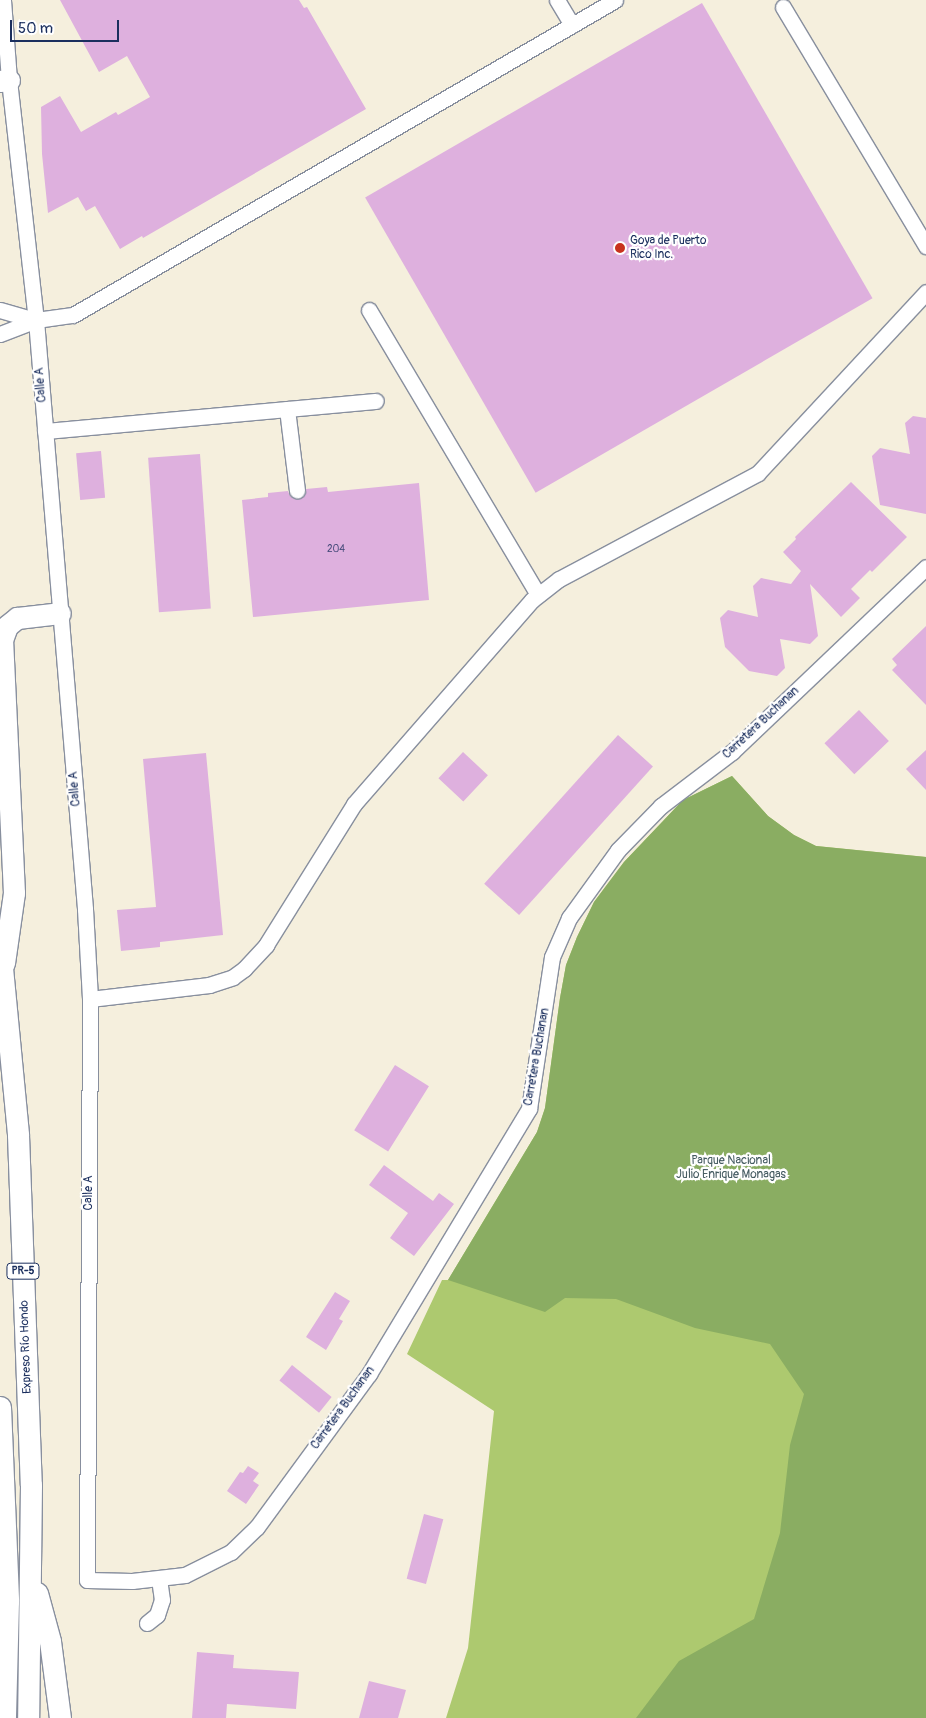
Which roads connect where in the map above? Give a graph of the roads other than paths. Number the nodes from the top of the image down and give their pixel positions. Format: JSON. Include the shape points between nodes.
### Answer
{"nodes":[{"id":1,"x":3,"y":0,"type":"edge"},
{"id":2,"x":558,"y":0,"type":"edge"},
{"id":3,"x":615,"y":0,"type":"edge"},
{"id":4,"x":783,"y":6,"type":"dead end"},
{"id":5,"x":572,"y":25,"type":"junction"},
{"id":6,"x":5,"y":81,"type":"edge"},
{"id":7,"x":926,"y":246,"type":"edge"},
{"id":8,"x":926,"y":292,"type":"edge"},
{"id":9,"x":0,"y":310,"type":"edge"},
{"id":10,"x":369,"y":310,"type":"dead end"},
{"id":11,"x":36,"y":320,"type":"junction"},
{"id":12,"x":0,"y":334,"type":"edge"},
{"id":13,"x":376,"y":401,"type":"dead end"},
{"id":14,"x":287,"y":409,"type":"junction"},
{"id":15,"x":45,"y":431,"type":"junction"},
{"id":16,"x":297,"y":490,"type":"dead end"},
{"id":17,"x":926,"y":567,"type":"edge"},
{"id":18,"x":538,"y":595,"type":"junction"},
{"id":19,"x":60,"y":613,"type":"junction"},
{"id":20,"x":0,"y":947,"type":"edge"},
{"id":21,"x":2,"y":974,"type":"junction"},
{"id":22,"x":90,"y":999,"type":"junction"},
{"id":23,"x":0,"y":1408,"type":"edge"},
{"id":24,"x":30,"y":1568,"type":"junction"},
{"id":25,"x":87,"y":1580,"type":"joint"},
{"id":26,"x":159,"y":1580,"type":"junction"},
{"id":27,"x":147,"y":1623,"type":"dead end"},
{"id":28,"x":6,"y":1718,"type":"edge"},
{"id":29,"x":28,"y":1718,"type":"edge"},
{"id":30,"x":60,"y":1718,"type":"edge"}],
"edges":[{"from":1,"to":6,"type":"street","name":"Calle A"},
{"from":2,"to":5,"type":"street"},
{"from":3,"to":5,"type":"street"},
{"from":4,"to":7,"type":"street"},
{"from":5,"to":11,"type":"street","via":[[73,314]]},
{"from":6,"to":11,"type":"street","name":"Calle A"},
{"from":8,"to":18,"type":"street","via":[[758,473],[559,579]]},
{"from":9,"to":11,"type":"street"},
{"from":10,"to":18,"type":"street"},
{"from":11,"to":12,"type":"street"},
{"from":11,"to":15,"type":"street","name":"Calle A"},
{"from":13,"to":14,"type":"street"},
{"from":14,"to":15,"type":"street"},
{"from":14,"to":16,"type":"street"},
{"from":15,"to":19,"type":"street","name":"Calle A"},
{"from":17,"to":26,"type":"street","name":"Carretera Buchanan","via":[[732,752],[661,806],[618,850],[569,918],[552,957],[529,1109],[368,1374],[257,1527],[231,1552],[185,1575]]},
{"from":18,"to":22,"type":"street","via":[[354,804],[266,945],[244,969],[233,977],[209,984]]},
{"from":19,"to":21,"type":"highway","via":[[17,618],[7,626],[2,640],[14,893]]},
{"from":19,"to":22,"type":"street","name":"Calle A"},
{"from":20,"to":21,"type":"highway","name":"Expreso Río Hondo","number":"PR-5"},
{"from":21,"to":24,"type":"highway","name":"Expreso Río Hondo","number":"PR-5","via":[[18,1135],[31,1485]]},
{"from":22,"to":25,"type":"street","name":"Calle A"},
{"from":23,"to":28,"type":"highway","via":[[8,1601]]},
{"from":24,"to":29,"type":"highway","name":"Expreso Río Hondo","number":"PR-5"},
{"from":24,"to":30,"type":"highway","via":[[50,1640]]},
{"from":25,"to":26,"type":"street","name":"Carretera Buchanan"},
{"from":26,"to":27,"type":"street","via":[[162,1600],[156,1614]]}]}
